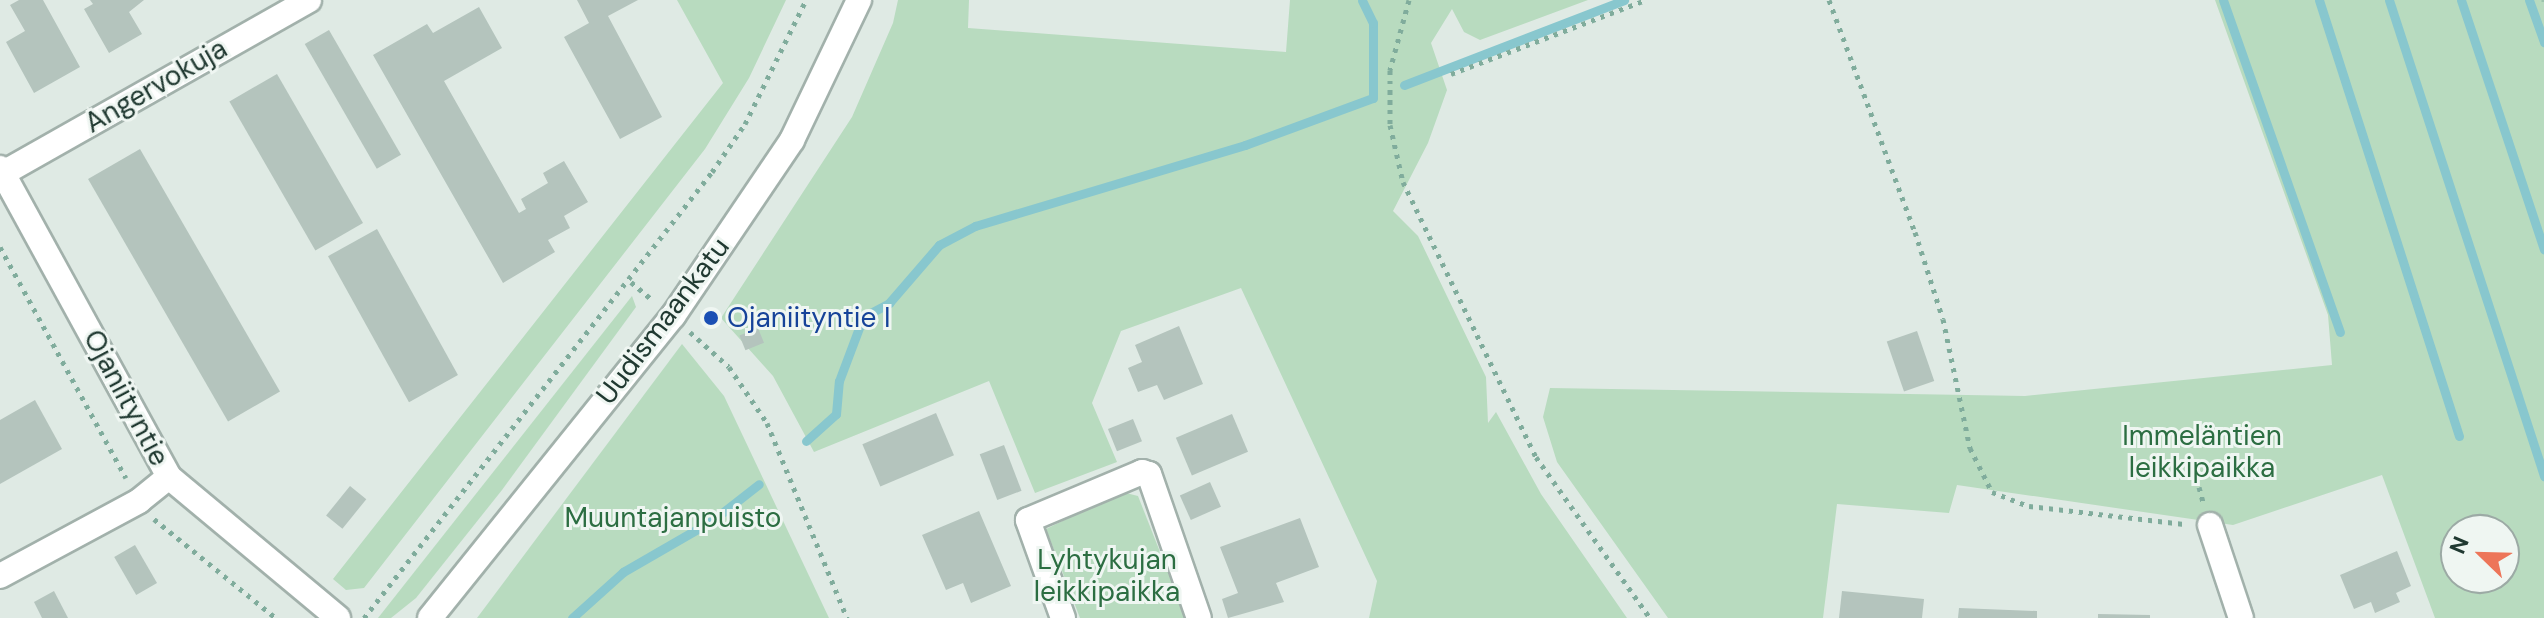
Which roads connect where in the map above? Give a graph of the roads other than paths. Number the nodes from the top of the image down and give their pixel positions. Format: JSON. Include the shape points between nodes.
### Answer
{"nodes":[{"id":1,"x":309,"y":0,"type":"edge"},
{"id":2,"x":859,"y":0,"type":"edge"},
{"id":3,"x":1,"y":172,"type":"edge"},
{"id":4,"x":169,"y":477,"type":"junction"},
{"id":5,"x":2210,"y":525,"type":"road end"},
{"id":6,"x":0,"y":576,"type":"edge"},
{"id":7,"x":338,"y":618,"type":"edge"},
{"id":8,"x":430,"y":618,"type":"edge"},
{"id":9,"x":1063,"y":618,"type":"edge"},
{"id":10,"x":1199,"y":618,"type":"edge"},
{"id":11,"x":2241,"y":618,"type":"edge"}],
"edges":[{"from":1,"to":3,"type":"street","name":"Angervokuja"},
{"from":2,"to":8,"type":"street","name":"Uudismaankatu","via":[[792,140],[673,316]]},
{"from":3,"to":4,"type":"street","name":"Ojaniityntie"},
{"from":4,"to":6,"type":"street","via":[[139,501]]},
{"from":4,"to":7,"type":"street","name":"Ojaniityntie"},
{"from":5,"to":11,"type":"street"},
{"from":9,"to":10,"type":"street","via":[[1028,520],[1142,472],[1149,474]]}]}
